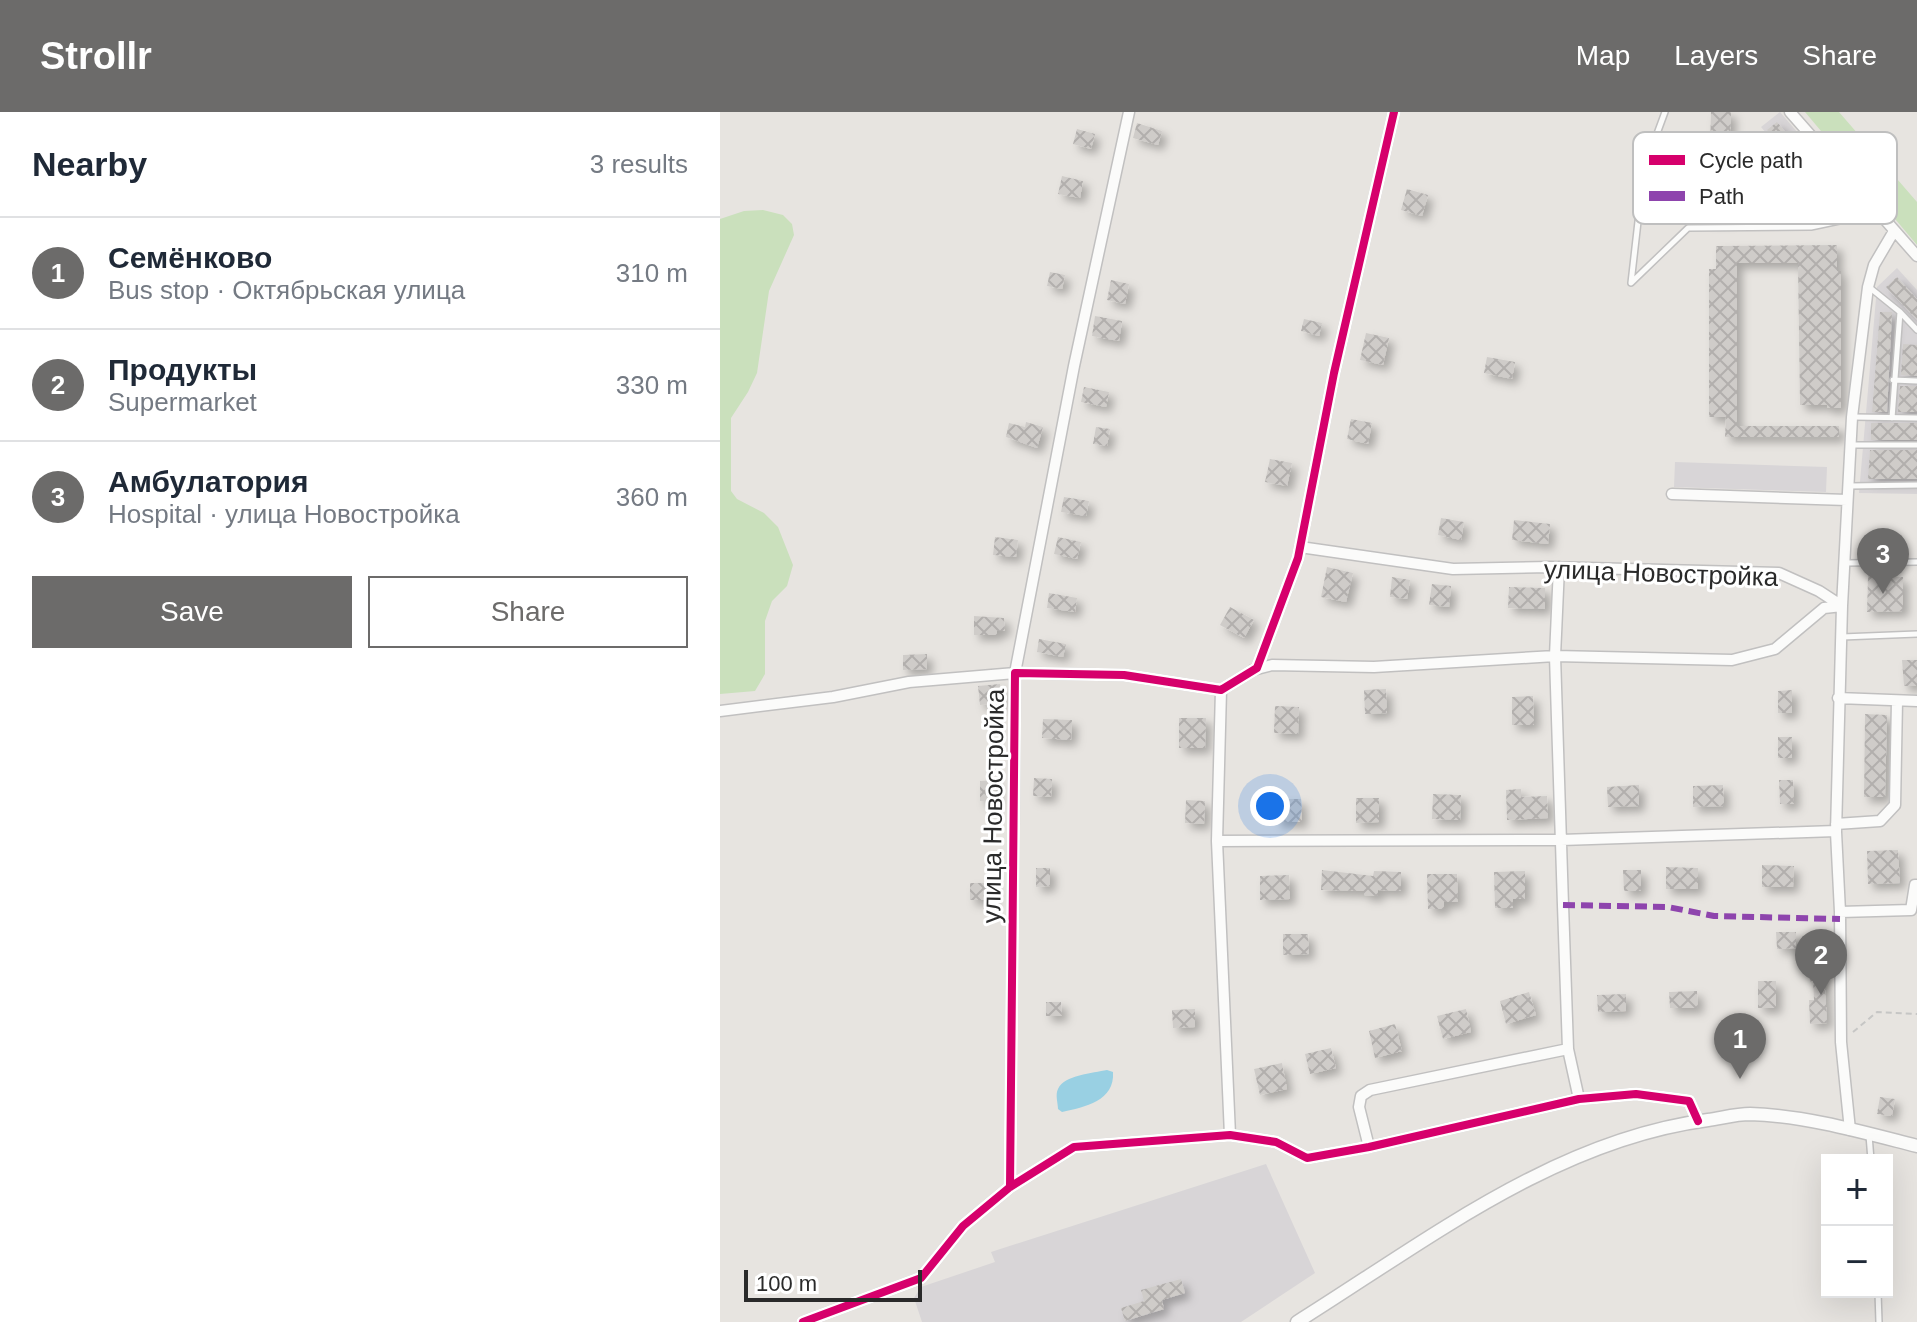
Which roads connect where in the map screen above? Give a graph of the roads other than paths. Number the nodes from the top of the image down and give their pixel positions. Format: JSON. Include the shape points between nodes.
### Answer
{"nodes":[{"id":1,"x":1129,"y":112,"type":"edge"},
{"id":2,"x":1394,"y":112,"type":"edge"},
{"id":3,"x":1665,"y":112,"type":"edge"},
{"id":4,"x":1790,"y":112,"type":"edge"},
{"id":5,"x":1658,"y":132,"type":"edge"},
{"id":6,"x":1807,"y":132,"type":"edge"},
{"id":7,"x":1638,"y":224,"type":"edge"},
{"id":8,"x":1825,"y":224,"type":"edge"},
{"id":9,"x":1888,"y":224,"type":"edge"},
{"id":10,"x":1894,"y":231,"type":"junction"},
{"id":11,"x":1917,"y":256,"type":"edge"},
{"id":12,"x":1868,"y":287,"type":"junction"},
{"id":13,"x":1900,"y":312,"type":"junction"},
{"id":14,"x":1917,"y":330,"type":"edge"},
{"id":15,"x":1893,"y":380,"type":"junction"},
{"id":16,"x":1917,"y":381,"type":"edge"},
{"id":17,"x":1852,"y":417,"type":"junction"},
{"id":18,"x":1892,"y":418,"type":"junction"},
{"id":19,"x":1917,"y":418,"type":"edge"},
{"id":20,"x":1851,"y":445,"type":"junction"},
{"id":21,"x":1917,"y":445,"type":"edge"},
{"id":22,"x":1917,"y":485,"type":"edge"},
{"id":23,"x":1848,"y":486,"type":"junction"},
{"id":24,"x":1672,"y":494,"type":"dead end"},
{"id":25,"x":1847,"y":500,"type":"junction"},
{"id":26,"x":1300,"y":547,"type":"junction"},
{"id":27,"x":1917,"y":562,"type":"edge"},
{"id":28,"x":1845,"y":563,"type":"junction"},
{"id":29,"x":1559,"y":567,"type":"junction"},
{"id":30,"x":1842,"y":606,"type":"junction"},
{"id":31,"x":1917,"y":634,"type":"edge"},
{"id":32,"x":1841,"y":637,"type":"junction"},
{"id":33,"x":1555,"y":656,"type":"junction"},
{"id":34,"x":1253,"y":670,"type":"junction"},
{"id":35,"x":1015,"y":673,"type":"junction"},
{"id":36,"x":1221,"y":690,"type":"junction"},
{"id":37,"x":1838,"y":698,"type":"junction"},
{"id":38,"x":1897,"y":701,"type":"junction"},
{"id":39,"x":1917,"y":701,"type":"edge"},
{"id":40,"x":720,"y":711,"type":"edge"},
{"id":41,"x":1836,"y":828,"type":"junction"},
{"id":42,"x":1561,"y":840,"type":"junction"},
{"id":43,"x":1217,"y":841,"type":"junction"},
{"id":44,"x":1917,"y":885,"type":"edge"},
{"id":45,"x":1840,"y":912,"type":"junction"},
{"id":46,"x":1568,"y":1049,"type":"junction"},
{"id":47,"x":1579,"y":1099,"type":"junction"},
{"id":48,"x":1698,"y":1121,"type":"junction"},
{"id":49,"x":1850,"y":1130,"type":"junction"},
{"id":50,"x":1869,"y":1134,"type":"junction"},
{"id":51,"x":1230,"y":1135,"type":"junction"},
{"id":52,"x":1917,"y":1146,"type":"edge"},
{"id":53,"x":1369,"y":1147,"type":"junction"},
{"id":54,"x":1871,"y":1154,"type":"edge"},
{"id":55,"x":1010,"y":1187,"type":"junction"},
{"id":56,"x":1878,"y":1298,"type":"edge"},
{"id":57,"x":803,"y":1322,"type":"edge"},
{"id":58,"x":1297,"y":1322,"type":"edge"},
{"id":59,"x":1879,"y":1322,"type":"edge"}],
"edges":[{"from":1,"to":35,"type":"street"},
{"from":2,"to":26,"type":"street"},
{"from":3,"to":5,"type":"lane"},
{"from":4,"to":6,"type":"street"},
{"from":7,"to":8,"type":"lane","via":[[1631,283],[1688,228]]},
{"from":9,"to":10,"type":"street"},
{"from":10,"to":11,"type":"street"},
{"from":10,"to":12,"type":"street"},
{"from":12,"to":13,"type":"lane"},
{"from":12,"to":17,"type":"street"},
{"from":13,"to":14,"type":"lane"},
{"from":13,"to":15,"type":"lane"},
{"from":15,"to":16,"type":"lane"},
{"from":15,"to":18,"type":"lane"},
{"from":17,"to":18,"type":"lane"},
{"from":17,"to":20,"type":"street"},
{"from":18,"to":19,"type":"lane"},
{"from":20,"to":21,"type":"lane"},
{"from":20,"to":23,"type":"street"},
{"from":22,"to":23,"type":"lane"},
{"from":23,"to":25,"type":"street"},
{"from":24,"to":25,"type":"street"},
{"from":25,"to":28,"type":"street"},
{"from":26,"to":29,"type":"street","name":"улица Новостройка","via":[[1453,569]]},
{"from":26,"to":34,"type":"street"},
{"from":27,"to":28,"type":"lane"},
{"from":28,"to":30,"type":"street"},
{"from":29,"to":30,"type":"street","name":"улица Новостройка","via":[[1779,573]]},
{"from":29,"to":33,"type":"street"},
{"from":30,"to":32,"type":"street"},
{"from":30,"to":33,"type":"street","via":[[1824,608],[1775,649],[1732,660]]},
{"from":31,"to":32,"type":"lane"},
{"from":32,"to":37,"type":"street"},
{"from":33,"to":34,"type":"street","via":[[1374,667],[1272,665]]},
{"from":33,"to":42,"type":"street"},
{"from":34,"to":36,"type":"street"},
{"from":35,"to":36,"type":"street","name":"улица Новостройка","via":[[1124,675]]},
{"from":35,"to":40,"type":"street","via":[[909,682]]},
{"from":35,"to":55,"type":"street","name":"улица Новостройка"},
{"from":36,"to":43,"type":"street"},
{"from":37,"to":38,"type":"street"},
{"from":37,"to":41,"type":"street"},
{"from":38,"to":39,"type":"street"},
{"from":38,"to":41,"type":"street","via":[[1895,805],[1880,821]]},
{"from":41,"to":42,"type":"street"},
{"from":41,"to":45,"type":"street"},
{"from":42,"to":43,"type":"street"},
{"from":42,"to":46,"type":"street"},
{"from":43,"to":51,"type":"street"},
{"from":44,"to":45,"type":"street","via":[[1911,910]]},
{"from":45,"to":49,"type":"street","via":[[1841,1042]]},
{"from":46,"to":47,"type":"street"},
{"from":46,"to":53,"type":"street","via":[[1370,1090],[1361,1096],[1359,1107]]},
{"from":47,"to":48,"type":"street","via":[[1636,1094],[1689,1101]]},
{"from":47,"to":53,"type":"street"},
{"from":48,"to":49,"type":"street","via":[[1748,1114]]},
{"from":48,"to":58,"type":"street","via":[[1661,1127],[1581,1154],[1507,1190]]},
{"from":49,"to":50,"type":"street"},
{"from":50,"to":52,"type":"street"},
{"from":50,"to":54,"type":"lane"},
{"from":51,"to":53,"type":"street","via":[[1276,1142],[1307,1158]]},
{"from":51,"to":55,"type":"street","via":[[1074,1147]]},
{"from":55,"to":57,"type":"street","via":[[963,1226],[921,1278]]},
{"from":56,"to":59,"type":"lane"}]}
